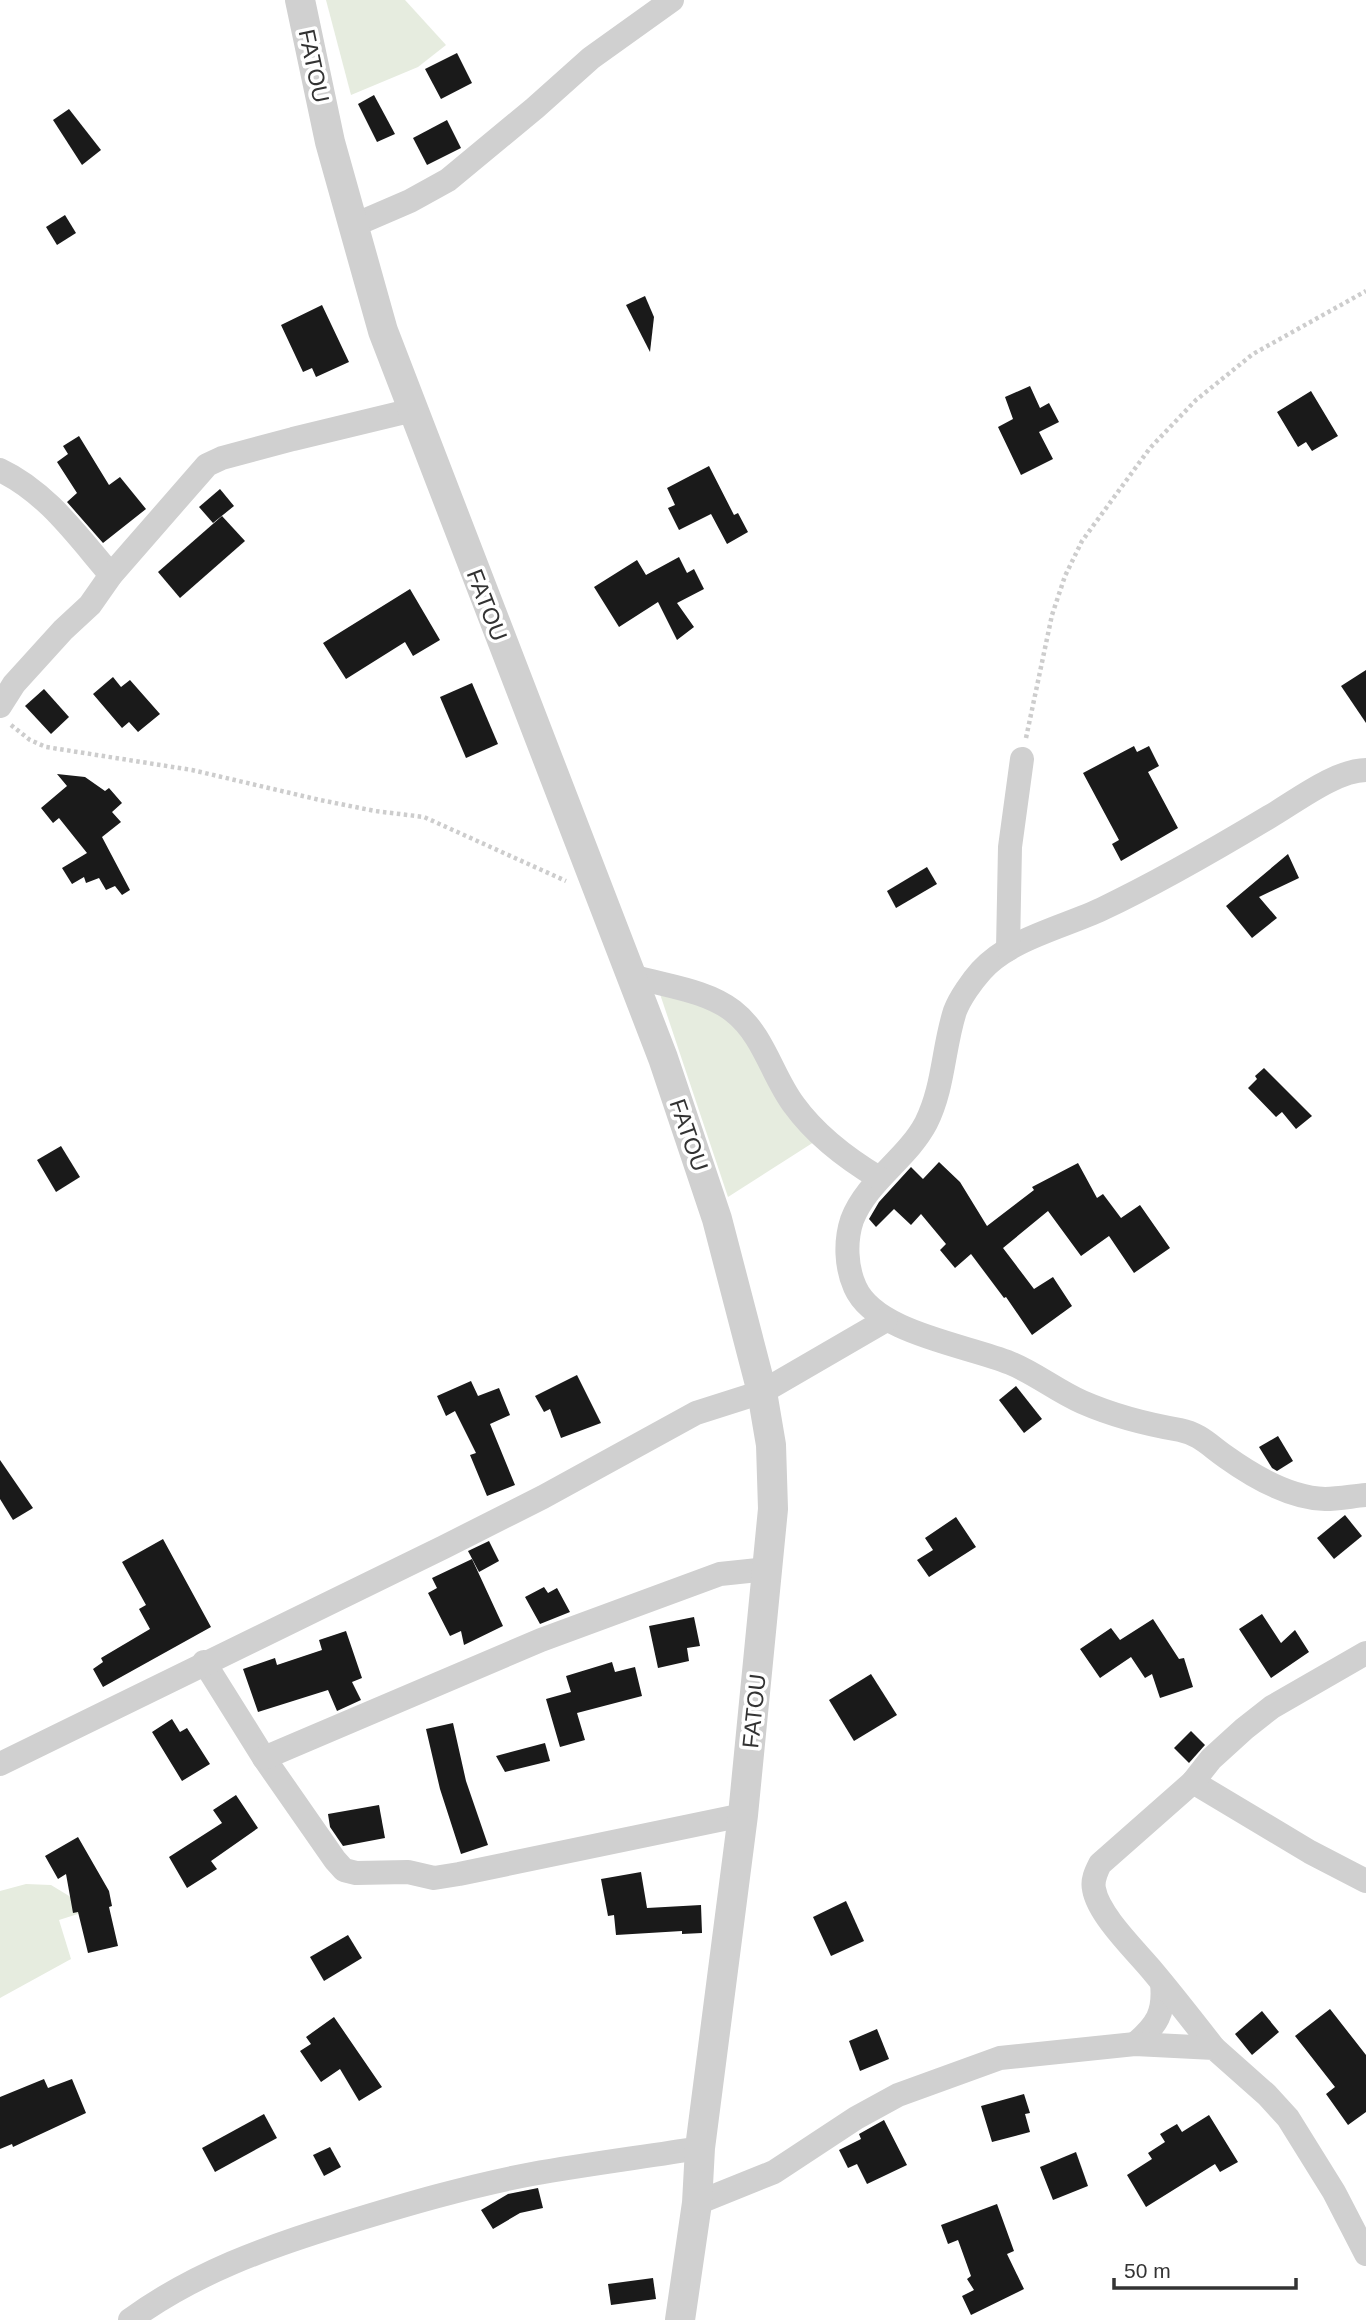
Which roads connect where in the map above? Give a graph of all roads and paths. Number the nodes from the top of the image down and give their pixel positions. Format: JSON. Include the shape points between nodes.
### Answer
{"nodes":[{"id":1,"x":300,"y":0,"type":"edge"},
{"id":2,"x":672,"y":0,"type":"edge"},
{"id":3,"x":352,"y":226,"type":"junction"},
{"id":4,"x":1366,"y":291,"type":"edge"},
{"id":5,"x":413,"y":410,"type":"junction"},
{"id":6,"x":0,"y":470,"type":"edge"},
{"id":7,"x":111,"y":575,"type":"junction"},
{"id":8,"x":5,"y":715,"type":"edge"},
{"id":9,"x":1022,"y":759,"type":"joint"},
{"id":10,"x":1366,"y":770,"type":"edge"},
{"id":11,"x":602,"y":896,"type":"junction"},
{"id":12,"x":1008,"y":949,"type":"junction"},
{"id":13,"x":632,"y":976,"type":"junction"},
{"id":14,"x":879,"y":1178,"type":"junction"},
{"id":15,"x":886,"y":1320,"type":"junction"},
{"id":16,"x":762,"y":1392,"type":"junction"},
{"id":17,"x":1366,"y":1495,"type":"edge"},
{"id":18,"x":767,"y":1569,"type":"junction"},
{"id":19,"x":1366,"y":1653,"type":"edge"},
{"id":20,"x":204,"y":1662,"type":"junction"},
{"id":21,"x":264,"y":1758,"type":"junction"},
{"id":22,"x":0,"y":1764,"type":"edge"},
{"id":23,"x":1193,"y":1782,"type":"junction"},
{"id":24,"x":743,"y":1815,"type":"junction"},
{"id":25,"x":1366,"y":1881,"type":"edge"},
{"id":26,"x":1162,"y":1983,"type":"junction"},
{"id":27,"x":1135,"y":2044,"type":"junction"},
{"id":28,"x":1214,"y":2048,"type":"junction"},
{"id":29,"x":700,"y":2148,"type":"junction"},
{"id":30,"x":697,"y":2203,"type":"junction"},
{"id":31,"x":1366,"y":2254,"type":"edge"},
{"id":32,"x":130,"y":2320,"type":"edge"},
{"id":33,"x":680,"y":2320,"type":"edge"}],
"edges":[{"from":1,"to":3,"type":"street","name":"FATOU"},
{"from":2,"to":3,"type":"street","via":[[591,58],[448,180]]},
{"from":3,"to":5,"type":"street","name":"FATOU","via":[[383,331]]},
{"from":4,"to":9,"type":"path","via":[[1253,354],[1196,400],[1121,487],[1082,541],[1065,576],[1052,615]]},
{"from":5,"to":7,"type":"street","via":[[207,465]]},
{"from":5,"to":11,"type":"street","name":"FATOU"},
{"from":6,"to":7,"type":"street","via":[[42,497]]},
{"from":7,"to":8,"type":"street","via":[[90,605],[14,684]]},
{"from":8,"to":11,"type":"path","via":[[30,740],[46,747],[192,770],[320,800],[424,817]]},
{"from":9,"to":12,"type":"street","via":[[1010,847]]},
{"from":10,"to":12,"type":"street","via":[[1355,770],[1321,786],[1146,887]]},
{"from":11,"to":13,"type":"street","name":"FATOU"},
{"from":12,"to":14,"type":"street","via":[[982,970],[956,1009],[940,1086],[925,1124],[905,1153]]},
{"from":13,"to":14,"type":"street","via":[[701,995],[735,1012],[752,1030],[793,1105]]},
{"from":13,"to":16,"type":"street","name":"FATOU","via":[[717,1219]]},
{"from":14,"to":15,"type":"street","via":[[853,1220],[847,1265],[856,1290]]},
{"from":15,"to":16,"type":"street"},
{"from":15,"to":17,"type":"street","via":[[1008,1362],[1118,1417],[1204,1439],[1261,1480],[1295,1494],[1324,1499]]},
{"from":16,"to":18,"type":"street","name":"FATOU","via":[[771,1445],[773,1509]]},
{"from":16,"to":20,"type":"street","via":[[696,1413],[543,1497]]},
{"from":18,"to":21,"type":"street","via":[[720,1574],[541,1640]]},
{"from":18,"to":24,"type":"street","name":"FATOU"},
{"from":19,"to":23,"type":"street","via":[[1272,1707],[1211,1759]]},
{"from":20,"to":21,"type":"street"},
{"from":20,"to":22,"type":"street"},
{"from":21,"to":24,"type":"street","via":[[335,1860],[355,1873],[408,1872],[434,1878]]},
{"from":23,"to":25,"type":"street"},
{"from":23,"to":26,"type":"street","via":[[1100,1864],[1095,1874],[1093,1888],[1098,1901],[1122,1938]]},
{"from":24,"to":29,"type":"street","name":"FATOU"},
{"from":26,"to":27,"type":"street","via":[[1161,2011],[1154,2027]]},
{"from":26,"to":28,"type":"street"},
{"from":27,"to":28,"type":"street"},
{"from":27,"to":30,"type":"street","via":[[1000,2058],[911,2090],[774,2172]]},
{"from":28,"to":31,"type":"street","via":[[1288,2118]]},
{"from":29,"to":30,"type":"street","name":"FATOU"},
{"from":29,"to":32,"type":"street","via":[[530,2175],[282,2242],[216,2268]]},
{"from":30,"to":33,"type":"street","name":"FATOU"}]}
